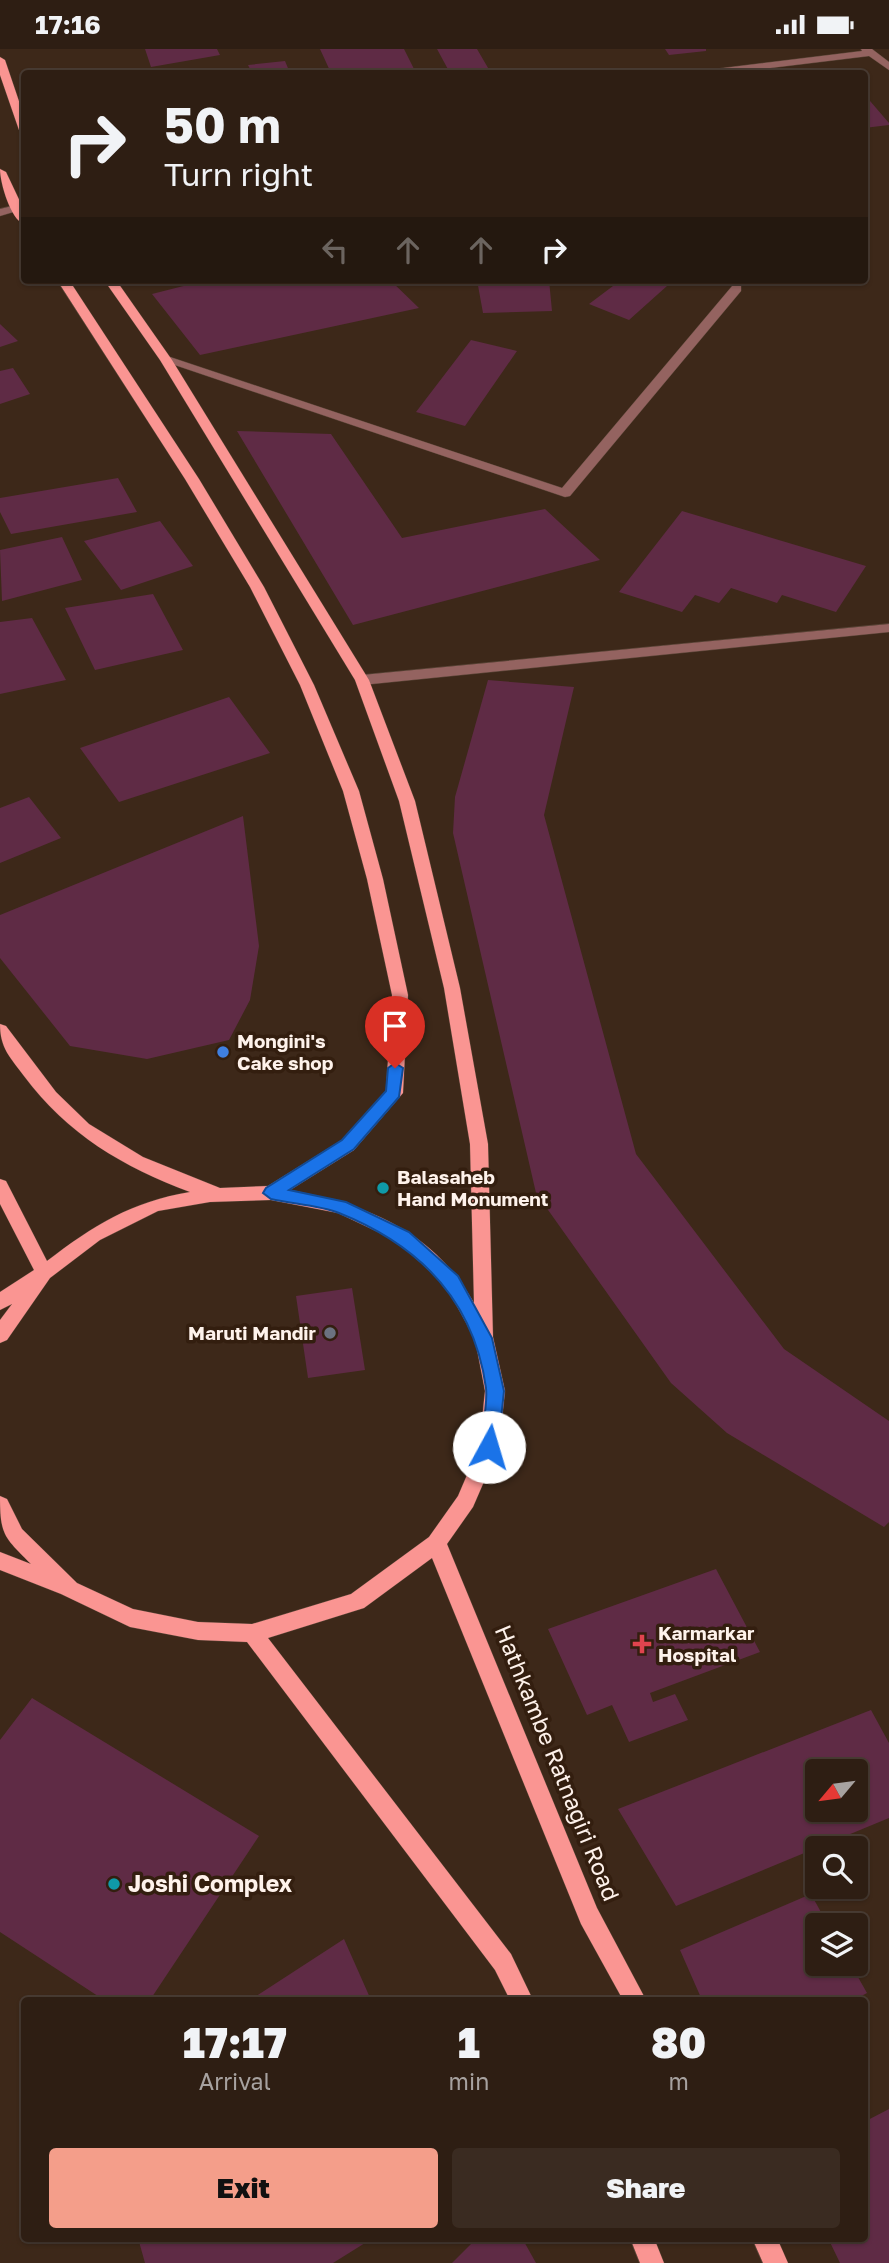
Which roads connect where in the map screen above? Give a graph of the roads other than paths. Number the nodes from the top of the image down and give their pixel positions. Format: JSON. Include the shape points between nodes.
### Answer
{"nodes":[{"id":1,"x":868,"y":51,"type":"edge"},
{"id":2,"x":0,"y":59,"type":"edge"},
{"id":3,"x":889,"y":67,"type":"edge"},
{"id":4,"x":729,"y":70,"type":"edge"},
{"id":5,"x":21,"y":120,"type":"edge"},
{"id":6,"x":0,"y":172,"type":"edge"},
{"id":7,"x":16,"y":208,"type":"junction"},
{"id":8,"x":0,"y":213,"type":"edge"},
{"id":9,"x":21,"y":216,"type":"edge"},
{"id":10,"x":66,"y":284,"type":"edge"},
{"id":11,"x":113,"y":284,"type":"edge"},
{"id":12,"x":737,"y":288,"type":"dead end"},
{"id":13,"x":166,"y":361,"type":"junction"},
{"id":14,"x":889,"y":628,"type":"edge"},
{"id":15,"x":362,"y":680,"type":"junction"},
{"id":16,"x":0,"y":1030,"type":"edge"},
{"id":17,"x":0,"y":1186,"type":"edge"},
{"id":18,"x":271,"y":1193,"type":"junction"},
{"id":19,"x":219,"y":1195,"type":"junction"},
{"id":20,"x":44,"y":1273,"type":"junction"},
{"id":21,"x":0,"y":1303,"type":"edge"},
{"id":22,"x":0,"y":1335,"type":"edge"},
{"id":23,"x":484,"y":1338,"type":"junction"},
{"id":24,"x":0,"y":1505,"type":"edge"},
{"id":25,"x":436,"y":1543,"type":"junction"},
{"id":26,"x":0,"y":1561,"type":"edge"},
{"id":27,"x":70,"y":1589,"type":"junction"},
{"id":28,"x":252,"y":1633,"type":"junction"},
{"id":29,"x":520,"y":1997,"type":"edge"},
{"id":30,"x":633,"y":1997,"type":"edge"},
{"id":31,"x":644,"y":2242,"type":"edge"},
{"id":32,"x":766,"y":2242,"type":"edge"},
{"id":33,"x":652,"y":2263,"type":"edge"},
{"id":34,"x":776,"y":2263,"type":"edge"}],
"edges":[{"from":1,"to":3,"type":"street"},
{"from":1,"to":4,"type":"street"},
{"from":2,"to":5,"type":"main road"},
{"from":6,"to":7,"type":"main road"},
{"from":7,"to":8,"type":"street"},
{"from":7,"to":9,"type":"main road"},
{"from":10,"to":18,"type":"main road","via":[[257,587],[307,685],[351,791],[375,879],[400,995],[394,1093],[348,1145]]},
{"from":11,"to":13,"type":"main road"},
{"from":12,"to":13,"type":"street","via":[[565,493]]},
{"from":13,"to":15,"type":"main road"},
{"from":14,"to":15,"type":"street"},
{"from":15,"to":23,"type":"main road","via":[[407,801],[452,988],[480,1144]]},
{"from":16,"to":19,"type":"main road","via":[[66,1114],[113,1149],[167,1178]]},
{"from":17,"to":20,"type":"main road"},
{"from":18,"to":19,"type":"main road"},
{"from":18,"to":23,"type":"main road","via":[[341,1207],[403,1236],[452,1281]]},
{"from":19,"to":20,"type":"main road","via":[[155,1205],[94,1235]]},
{"from":20,"to":21,"type":"main road"},
{"from":20,"to":22,"type":"main road"},
{"from":23,"to":25,"type":"main road","via":[[495,1391],[489,1447],[466,1501]]},
{"from":24,"to":27,"type":"main road","via":[[15,1535]]},
{"from":25,"to":28,"type":"main road","via":[[357,1601]]},
{"from":25,"to":30,"type":"main road","name":"Hathkambe Ratnagiri Road","via":[[589,1916]]},
{"from":26,"to":27,"type":"main road"},
{"from":27,"to":28,"type":"main road","via":[[131,1618],[198,1631]]},
{"from":28,"to":29,"type":"main road","via":[[503,1962]]},
{"from":31,"to":33,"type":"main road"},
{"from":32,"to":34,"type":"main road"}]}
